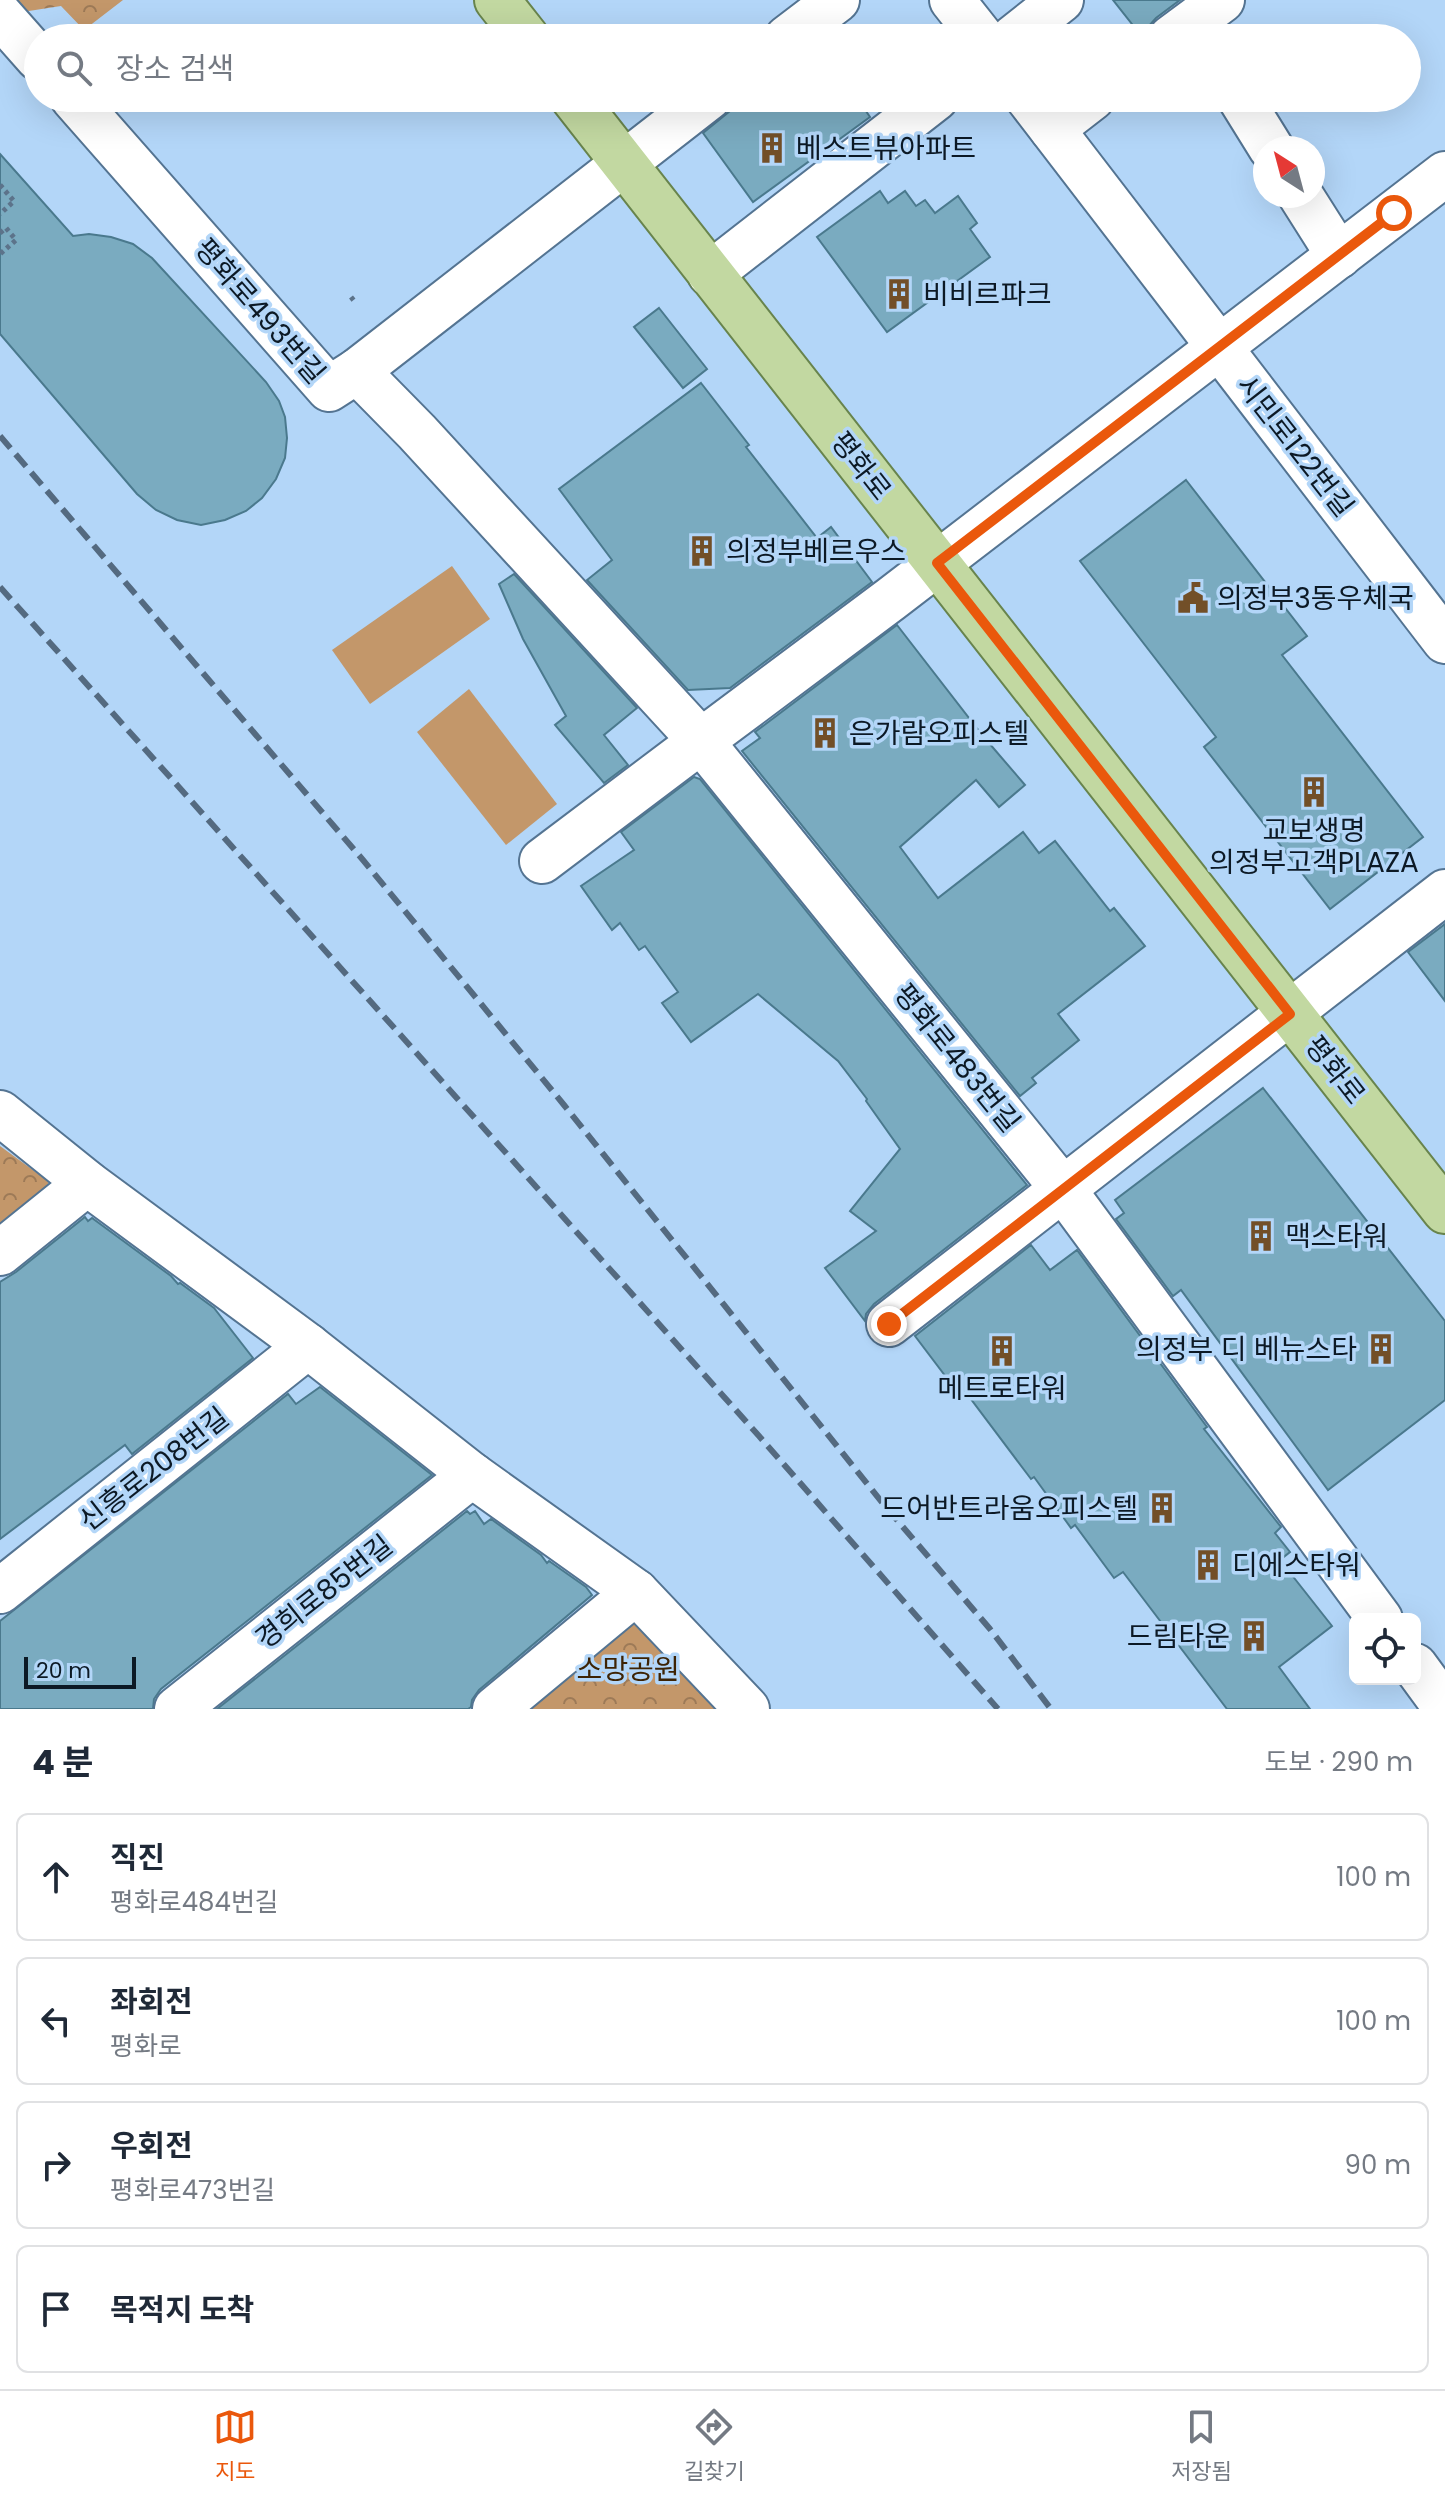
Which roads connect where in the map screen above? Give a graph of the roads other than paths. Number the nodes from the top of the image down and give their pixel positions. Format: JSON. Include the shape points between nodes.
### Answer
{"nodes":[{"id":1,"x":497,"y":0,"type":"edge"},
{"id":2,"x":837,"y":0,"type":"edge"},
{"id":3,"x":952,"y":0,"type":"edge"},
{"id":4,"x":1061,"y":0,"type":"edge"},
{"id":5,"x":0,"y":15,"type":"edge"},
{"id":6,"x":516,"y":24,"type":"edge"},
{"id":7,"x":805,"y":24,"type":"edge"},
{"id":8,"x":971,"y":24,"type":"edge"},
{"id":9,"x":1031,"y":24,"type":"edge"},
{"id":10,"x":24,"y":42,"type":"edge"},
{"id":11,"x":85,"y":112,"type":"edge"},
{"id":12,"x":584,"y":112,"type":"edge"},
{"id":13,"x":690,"y":112,"type":"edge"},
{"id":14,"x":918,"y":112,"type":"edge"},
{"id":15,"x":1249,"y":112,"type":"edge"},
{"id":16,"x":1040,"y":113,"type":"edge"},
{"id":17,"x":1264,"y":136,"type":"edge"},
{"id":18,"x":623,"y":163,"type":"junction"},
{"id":19,"x":1445,"y":174,"type":"edge"},
{"id":20,"x":1309,"y":208,"type":"edge"},
{"id":21,"x":1339,"y":256,"type":"junction"},
{"id":22,"x":710,"y":274,"type":"junction"},
{"id":23,"x":1219,"y":347,"type":"junction"},
{"id":24,"x":357,"y":371,"type":"junction"},
{"id":25,"x":937,"y":563,"type":"junction"},
{"id":26,"x":1445,"y":641,"type":"edge"},
{"id":27,"x":701,"y":741,"type":"junction"},
{"id":28,"x":542,"y":861,"type":"dead end"},
{"id":29,"x":1445,"y":892,"type":"edge"},
{"id":30,"x":1290,"y":1014,"type":"junction"},
{"id":31,"x":0,"y":1113,"type":"edge"},
{"id":32,"x":87,"y":1183,"type":"junction"},
{"id":33,"x":1063,"y":1189,"type":"junction"},
{"id":34,"x":1445,"y":1211,"type":"edge"},
{"id":35,"x":0,"y":1253,"type":"edge"},
{"id":36,"x":889,"y":1324,"type":"dead end"},
{"id":37,"x":308,"y":1346,"type":"junction"},
{"id":38,"x":472,"y":1475,"type":"junction"},
{"id":39,"x":0,"y":1591,"type":"edge"},
{"id":40,"x":636,"y":1592,"type":"junction"},
{"id":41,"x":1376,"y":1613,"type":"edge"},
{"id":42,"x":1421,"y":1674,"type":"edge"},
{"id":43,"x":1445,"y":1707,"type":"edge"},
{"id":44,"x":177,"y":1709,"type":"edge"},
{"id":45,"x":495,"y":1709,"type":"edge"},
{"id":46,"x":747,"y":1709,"type":"edge"}],
"edges":[{"from":1,"to":6,"type":"main road"},
{"from":2,"to":7,"type":"street"},
{"from":3,"to":8,"type":"street"},
{"from":4,"to":9,"type":"street"},
{"from":5,"to":10,"type":"street"},
{"from":11,"to":24,"type":"street","name":"평화로493번길","via":[[329,389]]},
{"from":12,"to":18,"type":"main road","name":"평화로"},
{"from":13,"to":18,"type":"street","name":"평화로493번길"},
{"from":14,"to":22,"type":"street"},
{"from":15,"to":17,"type":"street"},
{"from":16,"to":23,"type":"street","name":"시민로122번길"},
{"from":18,"to":22,"type":"main road","name":"평화로"},
{"from":18,"to":24,"type":"street","name":"평화로493번길"},
{"from":19,"to":21,"type":"street"},
{"from":20,"to":21,"type":"street"},
{"from":21,"to":23,"type":"street"},
{"from":22,"to":25,"type":"main road","name":"평화로"},
{"from":23,"to":25,"type":"street"},
{"from":23,"to":26,"type":"street","name":"시민로122번길"},
{"from":24,"to":27,"type":"street","name":"평화로483번길"},
{"from":25,"to":27,"type":"street"},
{"from":25,"to":30,"type":"main road","name":"평화로"},
{"from":27,"to":28,"type":"street"},
{"from":27,"to":33,"type":"street","name":"평화로483번길"},
{"from":29,"to":30,"type":"street"},
{"from":30,"to":33,"type":"street"},
{"from":30,"to":34,"type":"main road","name":"평화로"},
{"from":31,"to":32,"type":"street"},
{"from":32,"to":35,"type":"street"},
{"from":32,"to":37,"type":"street"},
{"from":33,"to":36,"type":"street"},
{"from":33,"to":41,"type":"street","name":"평화로483번길"},
{"from":37,"to":38,"type":"street"},
{"from":37,"to":39,"type":"street","name":"신흥로208번길"},
{"from":38,"to":40,"type":"street"},
{"from":38,"to":44,"type":"street","name":"경희로85번길"},
{"from":40,"to":45,"type":"street"},
{"from":40,"to":46,"type":"street"},
{"from":42,"to":43,"type":"street"}]}
